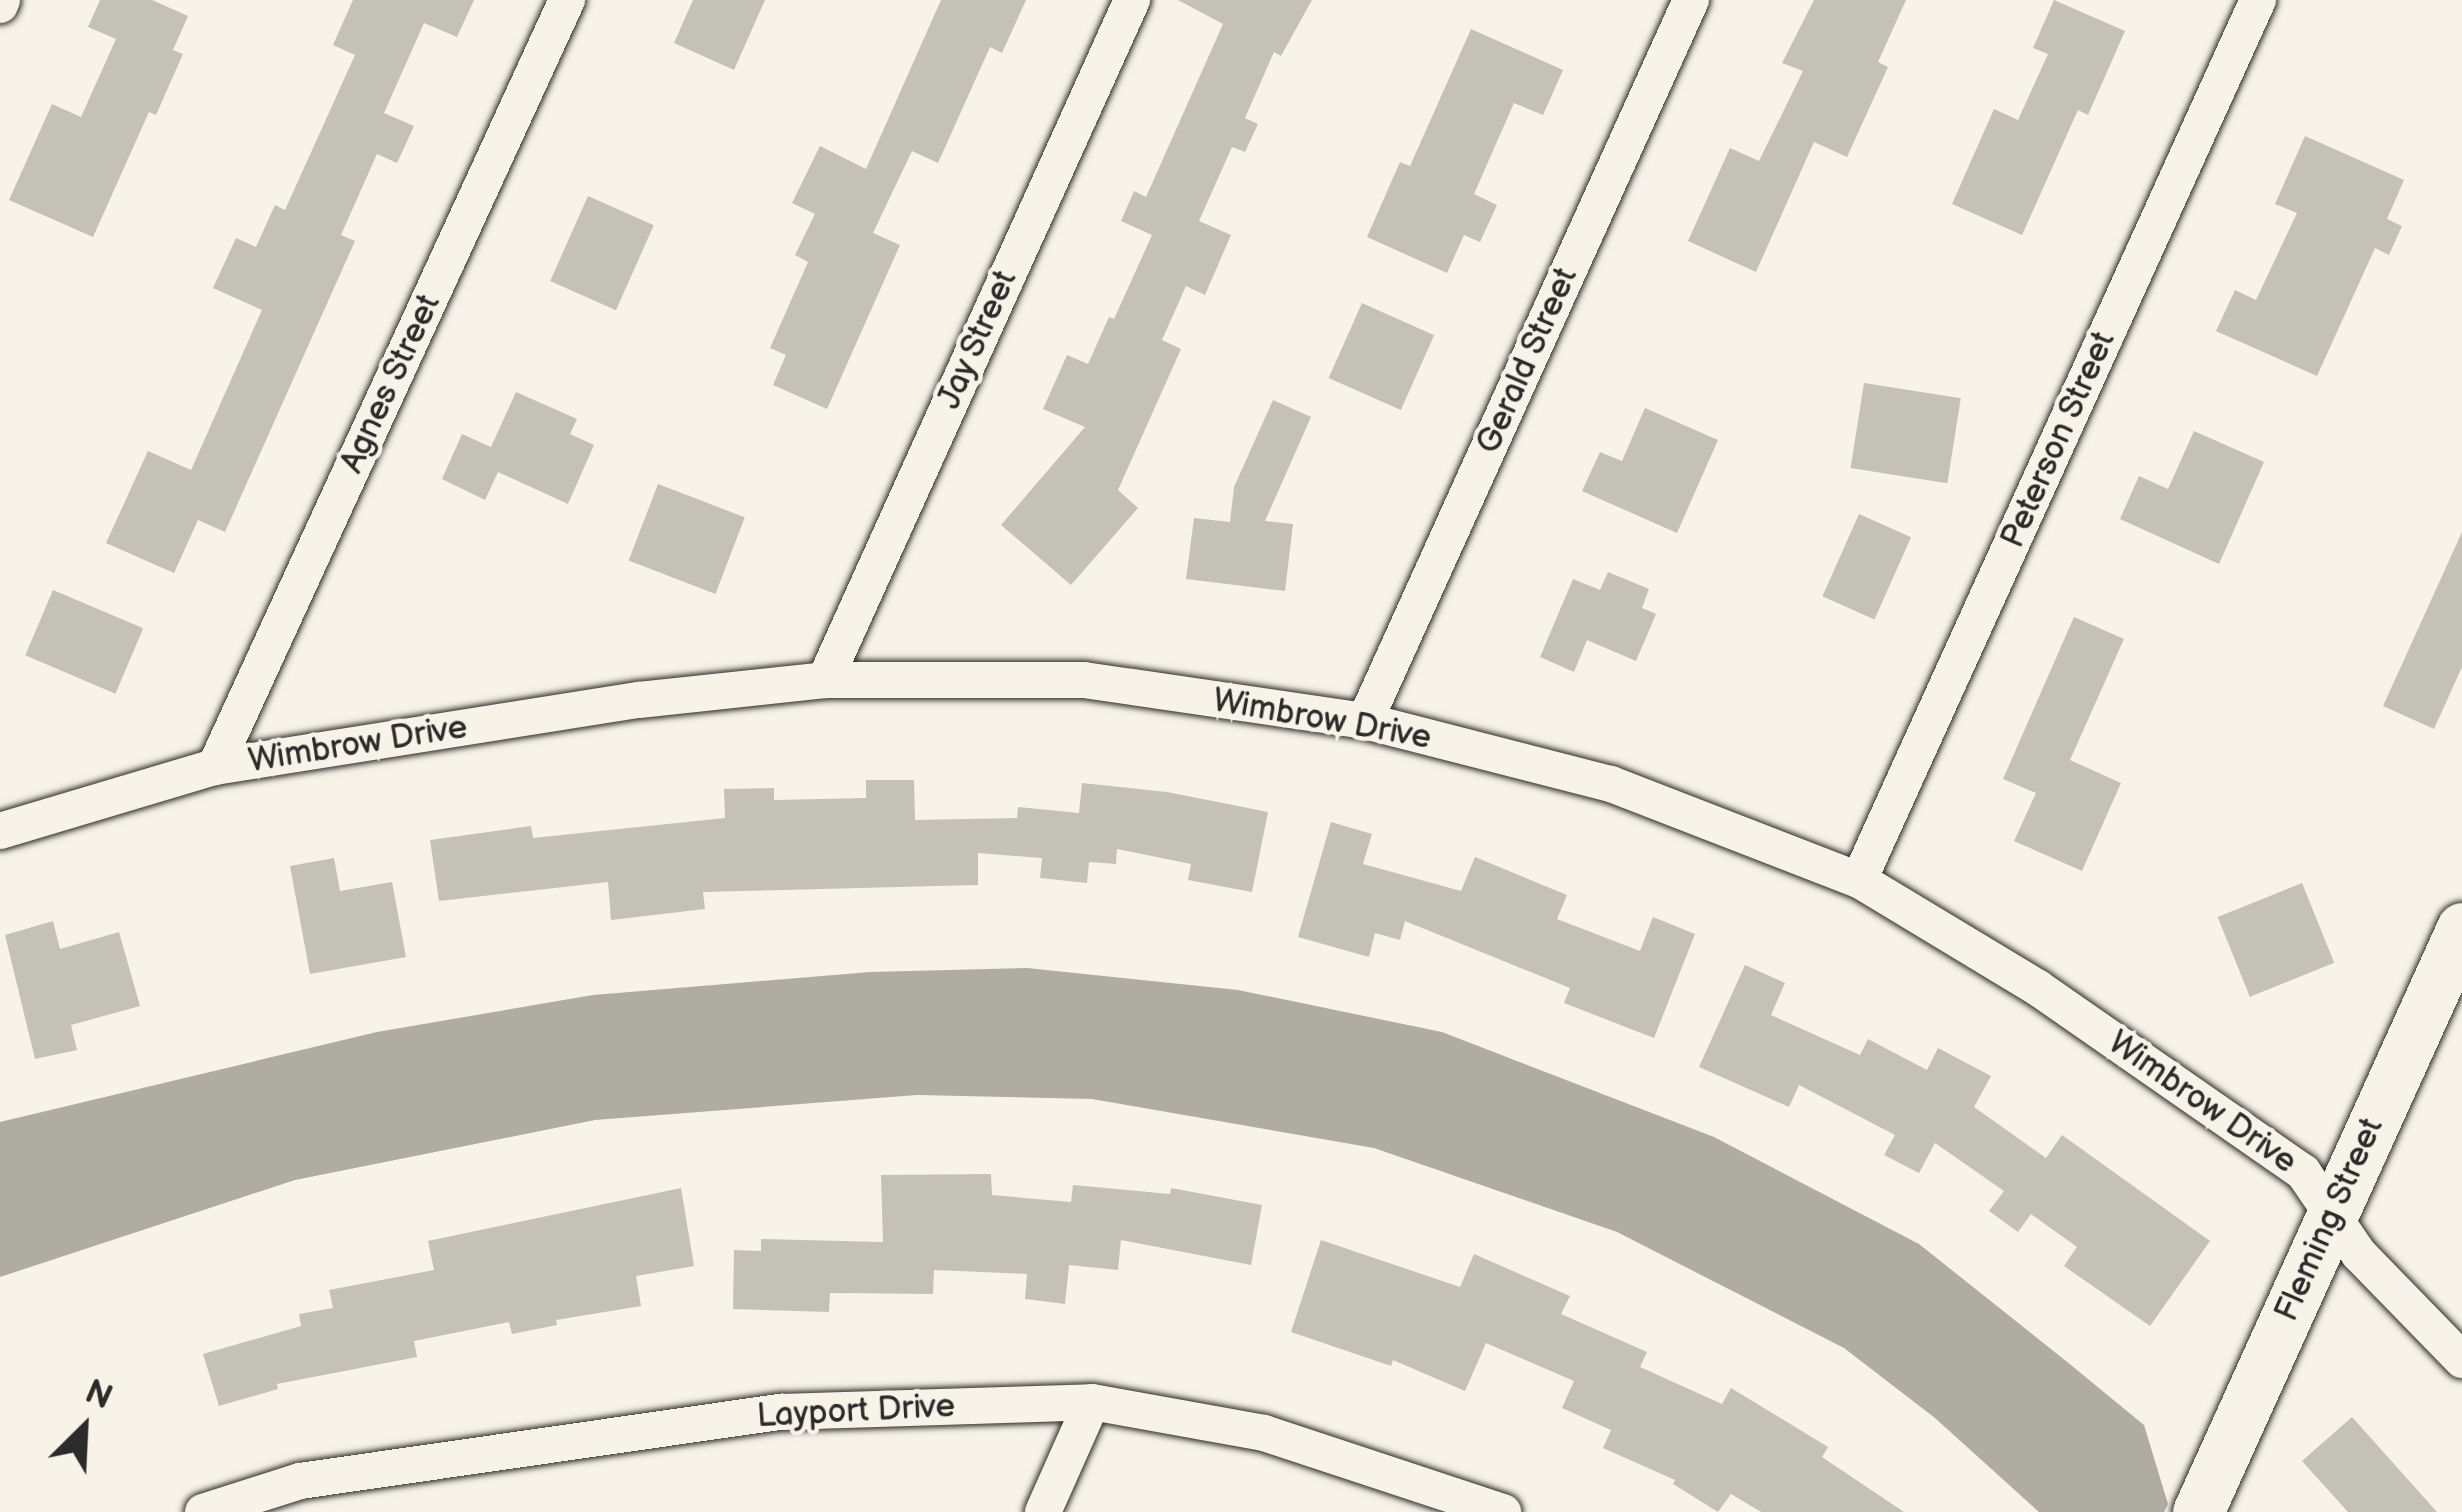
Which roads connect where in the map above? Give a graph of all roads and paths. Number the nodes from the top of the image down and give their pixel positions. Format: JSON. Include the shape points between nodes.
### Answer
{"nodes":[{"id":1,"x":567,"y":0,"type":"edge"},
{"id":2,"x":1132,"y":0,"type":"edge"},
{"id":3,"x":1691,"y":0,"type":"edge"},
{"id":4,"x":2258,"y":0,"type":"edge"},
{"id":5,"x":825,"y":680,"type":"junction"},
{"id":6,"x":1365,"y":722,"type":"junction"},
{"id":7,"x":215,"y":767,"type":"junction"},
{"id":8,"x":0,"y":831,"type":"edge"},
{"id":9,"x":1859,"y":880,"type":"junction"},
{"id":10,"x":2462,"y":928,"type":"edge"},
{"id":11,"x":2332,"y":1216,"type":"junction"},
{"id":12,"x":2462,"y":1360,"type":"edge"},
{"id":13,"x":1092,"y":1402,"type":"junction"},
{"id":14,"x":203,"y":1512,"type":"edge"},
{"id":15,"x":1043,"y":1512,"type":"edge"},
{"id":16,"x":1502,"y":1512,"type":"edge"},
{"id":17,"x":2198,"y":1512,"type":"edge"}],
"edges":[{"from":1,"to":7,"type":"street","name":"Agnes Street"},
{"from":2,"to":5,"type":"street","name":"Jay Street"},
{"from":3,"to":6,"type":"street","name":"Gerald Street"},
{"from":4,"to":9,"type":"street","name":"Peterson Street"},
{"from":5,"to":6,"type":"street","name":"Wimbrow Drive","via":[[1084,680]]},
{"from":5,"to":7,"type":"street","name":"Wimbrow Drive","via":[[639,700]]},
{"from":6,"to":9,"type":"street","name":"Wimbrow Drive","via":[[1611,784]]},
{"from":7,"to":8,"type":"street","name":"Wimbrow Drive"},
{"from":9,"to":11,"type":"street","name":"Wimbrow Drive","via":[[2038,988],[2303,1172]]},
{"from":10,"to":11,"type":"street","name":"Fleming Street"},
{"from":11,"to":12,"type":"street","name":"Wimbrow Drive"},
{"from":11,"to":17,"type":"street","name":"Fleming Street"},
{"from":13,"to":14,"type":"street","name":"Layport Drive","via":[[781,1412],[300,1481]]},
{"from":13,"to":15,"type":"street"},
{"from":13,"to":16,"type":"street","name":"Layport Drive","via":[[1264,1433]]}]}
